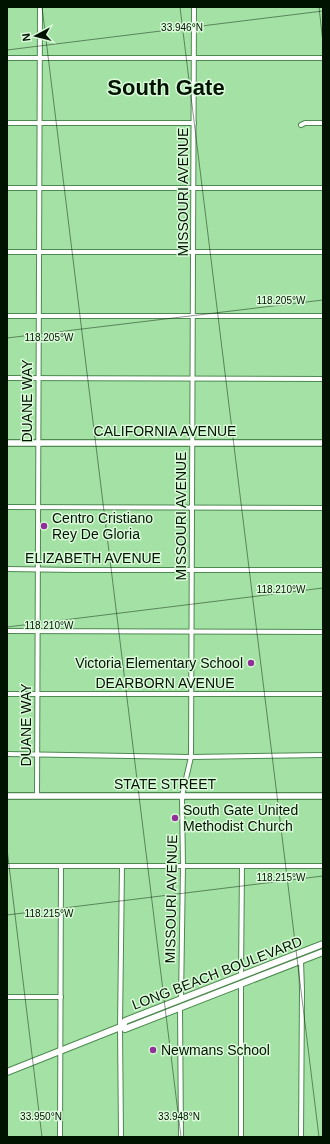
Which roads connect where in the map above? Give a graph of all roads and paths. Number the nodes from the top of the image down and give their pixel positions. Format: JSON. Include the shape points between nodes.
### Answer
{"nodes":[{"id":1,"x":40,"y":7,"type":"edge"},
{"id":2,"x":194,"y":7,"type":"edge"},
{"id":3,"x":194,"y":57,"type":"junction"},
{"id":4,"x":7,"y":58,"type":"edge"},
{"id":5,"x":39,"y":58,"type":"junction"},
{"id":6,"x":323,"y":58,"type":"edge"},
{"id":7,"x":7,"y":123,"type":"edge"},
{"id":8,"x":39,"y":123,"type":"junction"},
{"id":9,"x":194,"y":123,"type":"junction"},
{"id":10,"x":323,"y":123,"type":"edge"},
{"id":11,"x":301,"y":125,"type":"dead end"},
{"id":12,"x":7,"y":188,"type":"edge"},
{"id":13,"x":39,"y":188,"type":"junction"},
{"id":14,"x":194,"y":188,"type":"junction"},
{"id":15,"x":323,"y":188,"type":"edge"},
{"id":16,"x":193,"y":251,"type":"junction"},
{"id":17,"x":7,"y":252,"type":"edge"},
{"id":18,"x":38,"y":252,"type":"junction"},
{"id":19,"x":323,"y":252,"type":"edge"},
{"id":20,"x":7,"y":316,"type":"edge"},
{"id":21,"x":38,"y":316,"type":"junction"},
{"id":22,"x":193,"y":316,"type":"junction"},
{"id":23,"x":323,"y":316,"type":"edge"},
{"id":24,"x":7,"y":378,"type":"edge"},
{"id":25,"x":38,"y":378,"type":"junction"},
{"id":26,"x":193,"y":379,"type":"junction"},
{"id":27,"x":323,"y":379,"type":"edge"},
{"id":28,"x":7,"y":443,"type":"edge"},
{"id":29,"x":38,"y":443,"type":"junction"},
{"id":30,"x":192,"y":443,"type":"junction"},
{"id":31,"x":323,"y":443,"type":"edge"},
{"id":32,"x":7,"y":507,"type":"edge"},
{"id":33,"x":38,"y":508,"type":"junction"},
{"id":34,"x":192,"y":508,"type":"junction"},
{"id":35,"x":323,"y":508,"type":"edge"},
{"id":36,"x":7,"y":569,"type":"edge"},
{"id":37,"x":192,"y":569,"type":"junction"},
{"id":38,"x":37,"y":570,"type":"junction"},
{"id":39,"x":323,"y":570,"type":"edge"},
{"id":40,"x":7,"y":631,"type":"edge"},
{"id":41,"x":37,"y":631,"type":"junction"},
{"id":42,"x":191,"y":632,"type":"junction"},
{"id":43,"x":323,"y":632,"type":"edge"},
{"id":44,"x":7,"y":694,"type":"edge"},
{"id":45,"x":37,"y":694,"type":"junction"},
{"id":46,"x":191,"y":694,"type":"junction"},
{"id":47,"x":323,"y":694,"type":"edge"},
{"id":48,"x":7,"y":754,"type":"edge"},
{"id":49,"x":37,"y":754,"type":"junction"},
{"id":50,"x":323,"y":755,"type":"edge"},
{"id":51,"x":191,"y":757,"type":"junction"},
{"id":52,"x":7,"y":796,"type":"edge"},
{"id":53,"x":36,"y":796,"type":"junction"},
{"id":54,"x":182,"y":796,"type":"junction"},
{"id":55,"x":323,"y":796,"type":"edge"},
{"id":56,"x":7,"y":866,"type":"edge"},
{"id":57,"x":61,"y":866,"type":"junction"},
{"id":58,"x":122,"y":866,"type":"junction"},
{"id":59,"x":183,"y":866,"type":"junction"},
{"id":60,"x":242,"y":866,"type":"junction"},
{"id":61,"x":323,"y":866,"type":"edge"},
{"id":62,"x":323,"y":944,"type":"edge"},
{"id":63,"x":323,"y":952,"type":"edge"},
{"id":64,"x":301,"y":960,"type":"junction"},
{"id":65,"x":241,"y":976,"type":"junction"},
{"id":66,"x":241,"y":984,"type":"junction"},
{"id":67,"x":7,"y":997,"type":"edge"},
{"id":68,"x":61,"y":997,"type":"junction"},
{"id":69,"x":180,"y":1000,"type":"junction"},
{"id":70,"x":180,"y":1008,"type":"junction"},
{"id":71,"x":121,"y":1026,"type":"junction"},
{"id":72,"x":61,"y":1051,"type":"junction"},
{"id":73,"x":7,"y":1072,"type":"edge"},
{"id":74,"x":60,"y":1137,"type":"edge"},
{"id":75,"x":120,"y":1137,"type":"edge"},
{"id":76,"x":181,"y":1137,"type":"edge"},
{"id":77,"x":241,"y":1137,"type":"edge"},
{"id":78,"x":302,"y":1137,"type":"edge"}],
"edges":[{"from":1,"to":5,"type":"street","name":"DUANE WAY"},
{"from":2,"to":3,"type":"street","name":"MISSOURI AVENUE"},
{"from":3,"to":5,"type":"street"},
{"from":3,"to":6,"type":"street"},
{"from":3,"to":9,"type":"street","name":"MISSOURI AVENUE"},
{"from":4,"to":5,"type":"street"},
{"from":5,"to":8,"type":"street","name":"DUANE WAY"},
{"from":7,"to":8,"type":"street"},
{"from":8,"to":9,"type":"street"},
{"from":8,"to":13,"type":"street","name":"DUANE WAY"},
{"from":9,"to":14,"type":"street","name":"MISSOURI AVENUE"},
{"from":10,"to":11,"type":"street"},
{"from":12,"to":13,"type":"street"},
{"from":13,"to":14,"type":"street"},
{"from":13,"to":18,"type":"street","name":"DUANE WAY"},
{"from":14,"to":15,"type":"street"},
{"from":14,"to":16,"type":"street","name":"MISSOURI AVENUE"},
{"from":16,"to":18,"type":"street"},
{"from":16,"to":19,"type":"street"},
{"from":16,"to":22,"type":"street","name":"MISSOURI AVENUE"},
{"from":17,"to":18,"type":"street"},
{"from":18,"to":21,"type":"street","name":"DUANE WAY"},
{"from":20,"to":21,"type":"street"},
{"from":21,"to":22,"type":"street"},
{"from":21,"to":25,"type":"street","name":"DUANE WAY"},
{"from":22,"to":23,"type":"street"},
{"from":22,"to":26,"type":"street","name":"MISSOURI AVENUE"},
{"from":24,"to":25,"type":"street"},
{"from":25,"to":26,"type":"street"},
{"from":25,"to":29,"type":"street","name":"DUANE WAY"},
{"from":26,"to":27,"type":"street"},
{"from":26,"to":30,"type":"street","name":"MISSOURI AVENUE"},
{"from":28,"to":29,"type":"main road","name":"CALIFORNIA AVENUE"},
{"from":29,"to":30,"type":"main road","name":"CALIFORNIA AVENUE"},
{"from":29,"to":33,"type":"street","name":"DUANE WAY"},
{"from":30,"to":31,"type":"main road","name":"CALIFORNIA AVENUE"},
{"from":30,"to":34,"type":"street","name":"MISSOURI AVENUE"},
{"from":32,"to":33,"type":"street"},
{"from":33,"to":34,"type":"street"},
{"from":33,"to":38,"type":"street","name":"DUANE WAY"},
{"from":34,"to":35,"type":"street"},
{"from":34,"to":37,"type":"street","name":"MISSOURI AVENUE"},
{"from":36,"to":38,"type":"street","name":"ELIZABETH AVENUE"},
{"from":37,"to":38,"type":"street","name":"ELIZABETH AVENUE"},
{"from":37,"to":39,"type":"street","name":"ELIZABETH AVENUE"},
{"from":37,"to":42,"type":"street","name":"MISSOURI AVENUE"},
{"from":38,"to":41,"type":"street","name":"DUANE WAY"},
{"from":40,"to":41,"type":"street"},
{"from":41,"to":42,"type":"street"},
{"from":41,"to":45,"type":"street","name":"DUANE WAY"},
{"from":42,"to":43,"type":"street"},
{"from":42,"to":46,"type":"street","name":"MISSOURI AVENUE"},
{"from":44,"to":45,"type":"street","name":"DEARBORN AVENUE"},
{"from":45,"to":46,"type":"street","name":"DEARBORN AVENUE"},
{"from":45,"to":49,"type":"street","name":"DUANE WAY"},
{"from":46,"to":47,"type":"street","name":"DEARBORN AVENUE"},
{"from":46,"to":51,"type":"street","name":"MISSOURI AVENUE"},
{"from":48,"to":49,"type":"street"},
{"from":49,"to":51,"type":"street"},
{"from":49,"to":53,"type":"street","name":"DUANE WAY"},
{"from":50,"to":51,"type":"street"},
{"from":51,"to":54,"type":"street","name":"MISSOURI AVENUE"},
{"from":52,"to":53,"type":"main road","name":"STATE STREET"},
{"from":53,"to":54,"type":"main road","name":"STATE STREET"},
{"from":54,"to":55,"type":"main road","name":"STATE STREET"},
{"from":54,"to":59,"type":"street","name":"MISSOURI AVENUE"},
{"from":56,"to":57,"type":"street"},
{"from":57,"to":58,"type":"street"},
{"from":57,"to":68,"type":"street"},
{"from":58,"to":59,"type":"street"},
{"from":58,"to":71,"type":"street"},
{"from":59,"to":60,"type":"street"},
{"from":59,"to":69,"type":"street","name":"MISSOURI AVENUE"},
{"from":60,"to":61,"type":"street"},
{"from":60,"to":65,"type":"street"},
{"from":62,"to":65,"type":"main road","name":"LONG BEACH BOULEVARD"},
{"from":63,"to":64,"type":"main road","name":"LONG BEACH BOULEVARD"},
{"from":64,"to":66,"type":"main road","name":"LONG BEACH BOULEVARD"},
{"from":64,"to":78,"type":"street"},
{"from":65,"to":69,"type":"main road","name":"LONG BEACH BOULEVARD"},
{"from":66,"to":70,"type":"main road","name":"LONG BEACH BOULEVARD"},
{"from":66,"to":77,"type":"street"},
{"from":67,"to":68,"type":"street"},
{"from":68,"to":72,"type":"street"},
{"from":69,"to":71,"type":"main road","name":"LONG BEACH BOULEVARD","via":[[125,1021]]},
{"from":70,"to":71,"type":"main road","name":"LONG BEACH BOULEVARD","via":[[125,1029]]},
{"from":70,"to":76,"type":"street"},
{"from":71,"to":72,"type":"main road","name":"LONG BEACH BOULEVARD"},
{"from":71,"to":75,"type":"street"},
{"from":72,"to":73,"type":"main road","name":"LONG BEACH BOULEVARD"},
{"from":72,"to":74,"type":"street"}]}
